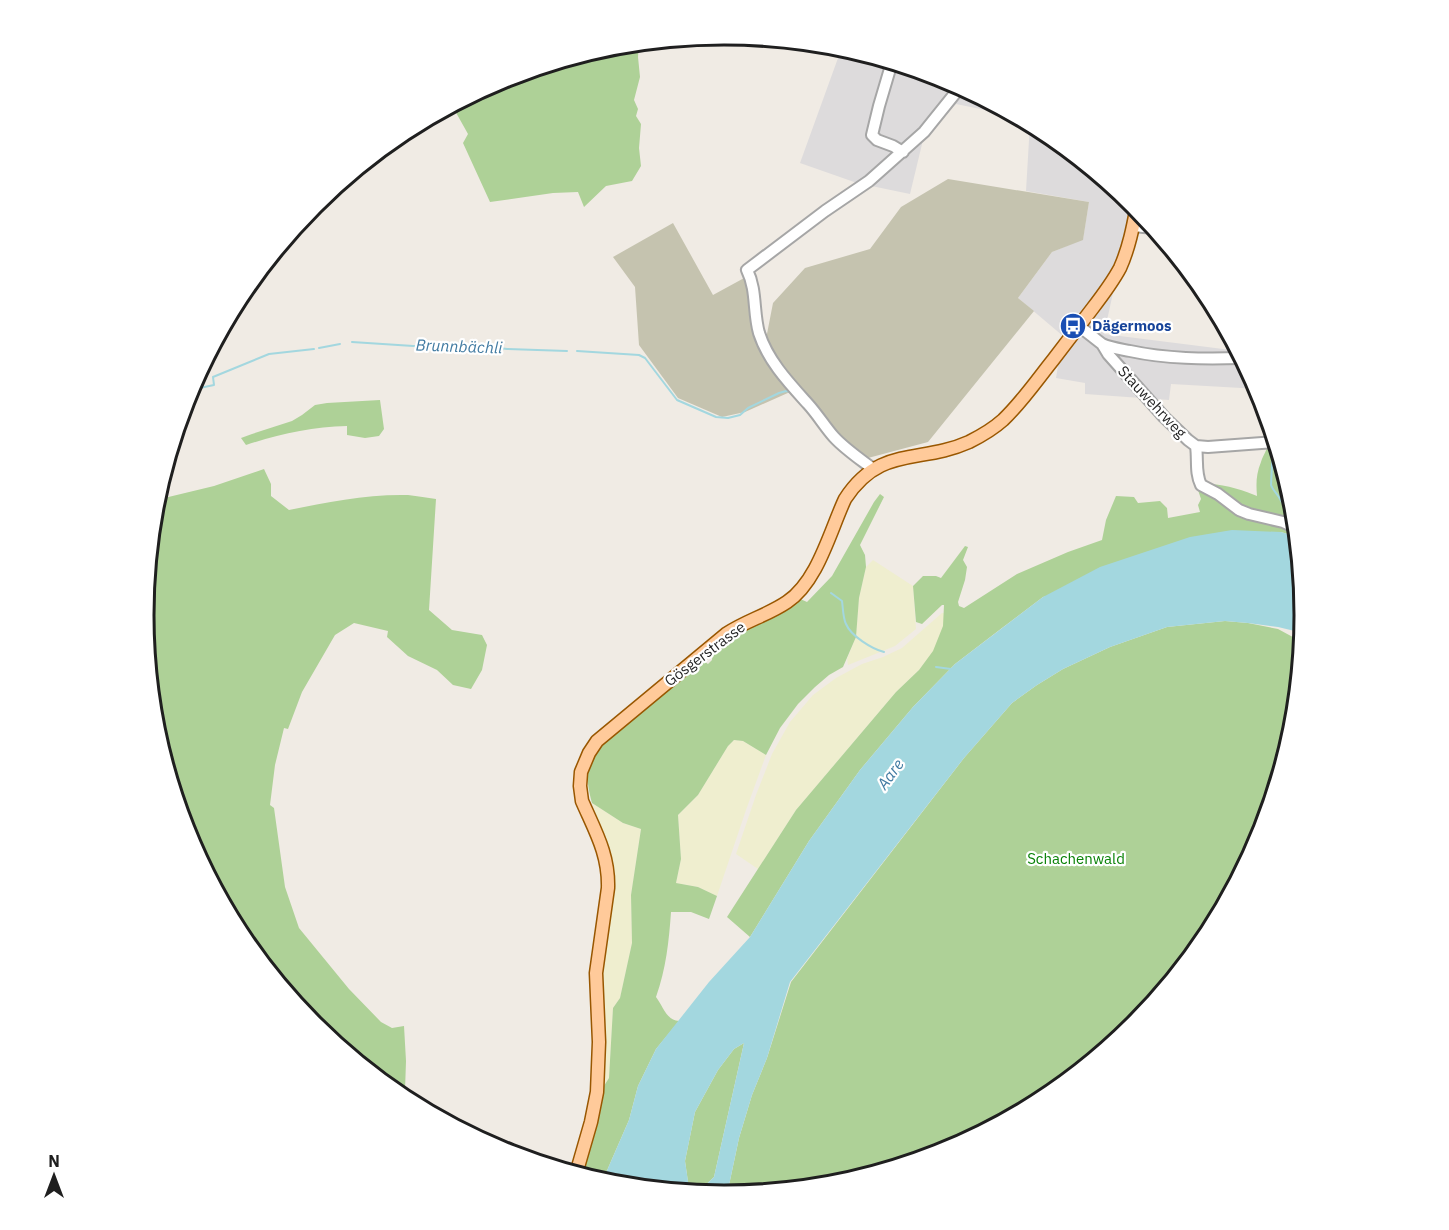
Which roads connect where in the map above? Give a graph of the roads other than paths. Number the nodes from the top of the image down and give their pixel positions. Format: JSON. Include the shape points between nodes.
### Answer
{"nodes":[{"id":1,"x":890,"y":69,"type":"edge"},
{"id":2,"x":955,"y":94,"type":"edge"},
{"id":3,"x":903,"y":152,"type":"junction"},
{"id":4,"x":1134,"y":219,"type":"edge"},
{"id":5,"x":1133,"y":226,"type":"junction"},
{"id":6,"x":1142,"y":227,"type":"edge"},
{"id":7,"x":1079,"y":326,"type":"junction"},
{"id":8,"x":1102,"y":344,"type":"junction"},
{"id":9,"x":1233,"y":358,"type":"edge"},
{"id":10,"x":1267,"y":443,"type":"edge"},
{"id":11,"x":1197,"y":446,"type":"junction"},
{"id":12,"x":873,"y":469,"type":"junction"},
{"id":13,"x":1287,"y":524,"type":"edge"},
{"id":14,"x":578,"y":1166,"type":"edge"}],
"edges":[{"from":1,"to":3,"type":"street","via":[[872,135]]},
{"from":2,"to":3,"type":"street"},
{"from":3,"to":12,"type":"street","via":[[747,270],[759,331],[774,363],[835,438]]},
{"from":4,"to":5,"type":"main road","name":"Gösgerstrasse"},
{"from":5,"to":6,"type":"street"},
{"from":5,"to":7,"type":"main road","name":"Gösgerstrasse","via":[[1113,281]]},
{"from":7,"to":8,"type":"street","name":"Stauwehrweg"},
{"from":7,"to":12,"type":"main road","name":"Gösgerstrasse","via":[[998,424],[961,445],[892,460]]},
{"from":8,"to":9,"type":"street","via":[[1150,355]]},
{"from":8,"to":11,"type":"street","name":"Stauwehrweg","via":[[1164,417]]},
{"from":10,"to":11,"type":"street","name":"Stauwehrweg"},
{"from":11,"to":13,"type":"street","via":[[1201,485],[1239,510]]},
{"from":12,"to":14,"type":"main road","name":"Gösgerstrasse","via":[[845,499],[811,577],[799,592],[705,651],[597,741],[584,762],[582,801],[604,851],[608,876],[596,973],[597,1092]]}]}
